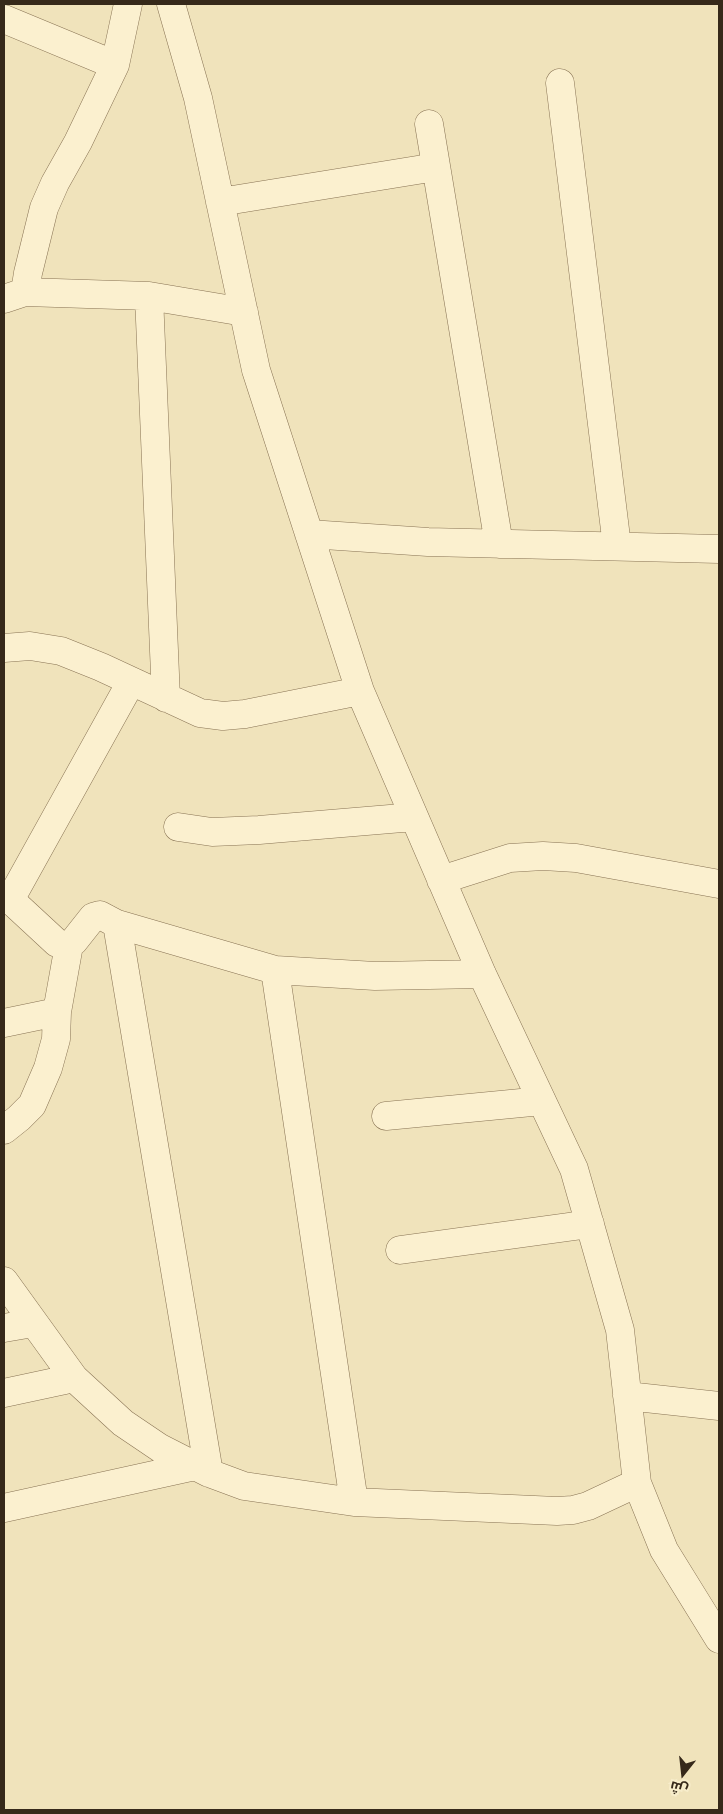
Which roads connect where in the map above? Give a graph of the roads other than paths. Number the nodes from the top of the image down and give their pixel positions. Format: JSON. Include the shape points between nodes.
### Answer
{"nodes":[{"id":1,"x":128,"y":4,"type":"edge"},
{"id":2,"x":171,"y":4,"type":"edge"},
{"id":3,"x":4,"y":19,"type":"edge"},
{"id":4,"x":115,"y":65,"type":"junction"},
{"id":5,"x":560,"y":83,"type":"dead end"},
{"id":6,"x":429,"y":124,"type":"dead end"},
{"id":7,"x":436,"y":167,"type":"junction"},
{"id":8,"x":220,"y":202,"type":"junction"},
{"id":9,"x":14,"y":296,"type":"edge"},
{"id":10,"x":149,"y":296,"type":"junction"},
{"id":11,"x":244,"y":312,"type":"junction"},
{"id":12,"x":309,"y":534,"type":"junction"},
{"id":13,"x":499,"y":544,"type":"junction"},
{"id":14,"x":617,"y":546,"type":"junction"},
{"id":15,"x":719,"y":549,"type":"edge"},
{"id":16,"x":4,"y":648,"type":"edge"},
{"id":17,"x":132,"y":682,"type":"junction"},
{"id":18,"x":360,"y":691,"type":"junction"},
{"id":19,"x":166,"y":698,"type":"junction"},
{"id":20,"x":414,"y":817,"type":"junction"},
{"id":21,"x":178,"y":827,"type":"dead end"},
{"id":22,"x":441,"y":880,"type":"junction"},
{"id":23,"x":719,"y":884,"type":"edge"},
{"id":24,"x":7,"y":897,"type":"edge"},
{"id":25,"x":117,"y":924,"type":"junction"},
{"id":26,"x":69,"y":945,"type":"junction"},
{"id":27,"x":275,"y":970,"type":"junction"},
{"id":28,"x":482,"y":974,"type":"junction"},
{"id":29,"x":58,"y":1012,"type":"junction"},
{"id":30,"x":4,"y":1023,"type":"edge"},
{"id":31,"x":542,"y":1101,"type":"junction"},
{"id":32,"x":386,"y":1116,"type":"dead end"},
{"id":33,"x":4,"y":1130,"type":"edge"},
{"id":34,"x":590,"y":1224,"type":"junction"},
{"id":35,"x":400,"y":1250,"type":"dead end"},
{"id":36,"x":4,"y":1281,"type":"edge"},
{"id":37,"x":33,"y":1323,"type":"junction"},
{"id":38,"x":4,"y":1328,"type":"edge"},
{"id":39,"x":74,"y":1378,"type":"junction"},
{"id":40,"x":4,"y":1393,"type":"edge"},
{"id":41,"x":627,"y":1396,"type":"junction"},
{"id":42,"x":719,"y":1406,"type":"edge"},
{"id":43,"x":202,"y":1469,"type":"junction"},
{"id":44,"x":637,"y":1483,"type":"junction"},
{"id":45,"x":354,"y":1502,"type":"junction"},
{"id":46,"x":4,"y":1508,"type":"edge"},
{"id":47,"x":719,"y":1639,"type":"edge"}],
"edges":[{"from":1,"to":4,"type":"street"},
{"from":2,"to":8,"type":"street","via":[[198,98]]},
{"from":3,"to":4,"type":"street"},
{"from":4,"to":9,"type":"street","via":[[54,183],[44,208],[28,273]]},
{"from":5,"to":14,"type":"street"},
{"from":6,"to":7,"type":"street"},
{"from":7,"to":8,"type":"street"},
{"from":7,"to":13,"type":"street"},
{"from":8,"to":11,"type":"street"},
{"from":9,"to":10,"type":"street"},
{"from":10,"to":11,"type":"street"},
{"from":10,"to":19,"type":"street"},
{"from":11,"to":12,"type":"street","via":[[256,370]]},
{"from":12,"to":13,"type":"street"},
{"from":12,"to":18,"type":"street"},
{"from":13,"to":14,"type":"street"},
{"from":14,"to":15,"type":"street"},
{"from":16,"to":17,"type":"street","via":[[30,646],[61,652]]},
{"from":17,"to":19,"type":"street"},
{"from":17,"to":24,"type":"street"},
{"from":18,"to":19,"type":"street","via":[[224,716],[200,713]]},
{"from":18,"to":20,"type":"street"},
{"from":20,"to":21,"type":"street","via":[[212,832]]},
{"from":20,"to":22,"type":"street"},
{"from":22,"to":23,"type":"street","via":[[510,858],[544,856],[576,858]]},
{"from":22,"to":28,"type":"street"},
{"from":24,"to":26,"type":"street","via":[[57,943]]},
{"from":25,"to":26,"type":"street","via":[[96,915]]},
{"from":25,"to":27,"type":"street"},
{"from":25,"to":43,"type":"street"},
{"from":26,"to":29,"type":"street"},
{"from":27,"to":28,"type":"street","via":[[375,976]]},
{"from":27,"to":45,"type":"street"},
{"from":28,"to":31,"type":"street"},
{"from":29,"to":30,"type":"street"},
{"from":29,"to":33,"type":"street","via":[[56,1039],[48,1068],[32,1104]]},
{"from":31,"to":32,"type":"street"},
{"from":31,"to":34,"type":"street","via":[[574,1169]]},
{"from":34,"to":35,"type":"street"},
{"from":34,"to":41,"type":"street","via":[[620,1330]]},
{"from":36,"to":37,"type":"street"},
{"from":37,"to":38,"type":"street"},
{"from":37,"to":39,"type":"street"},
{"from":39,"to":40,"type":"street"},
{"from":39,"to":43,"type":"street","via":[[123,1423],[160,1448]]},
{"from":41,"to":42,"type":"street"},
{"from":41,"to":44,"type":"street"},
{"from":43,"to":45,"type":"street","via":[[244,1486]]},
{"from":43,"to":46,"type":"street"},
{"from":44,"to":45,"type":"street","via":[[573,1510]]},
{"from":44,"to":47,"type":"street","via":[[664,1550]]}]}
